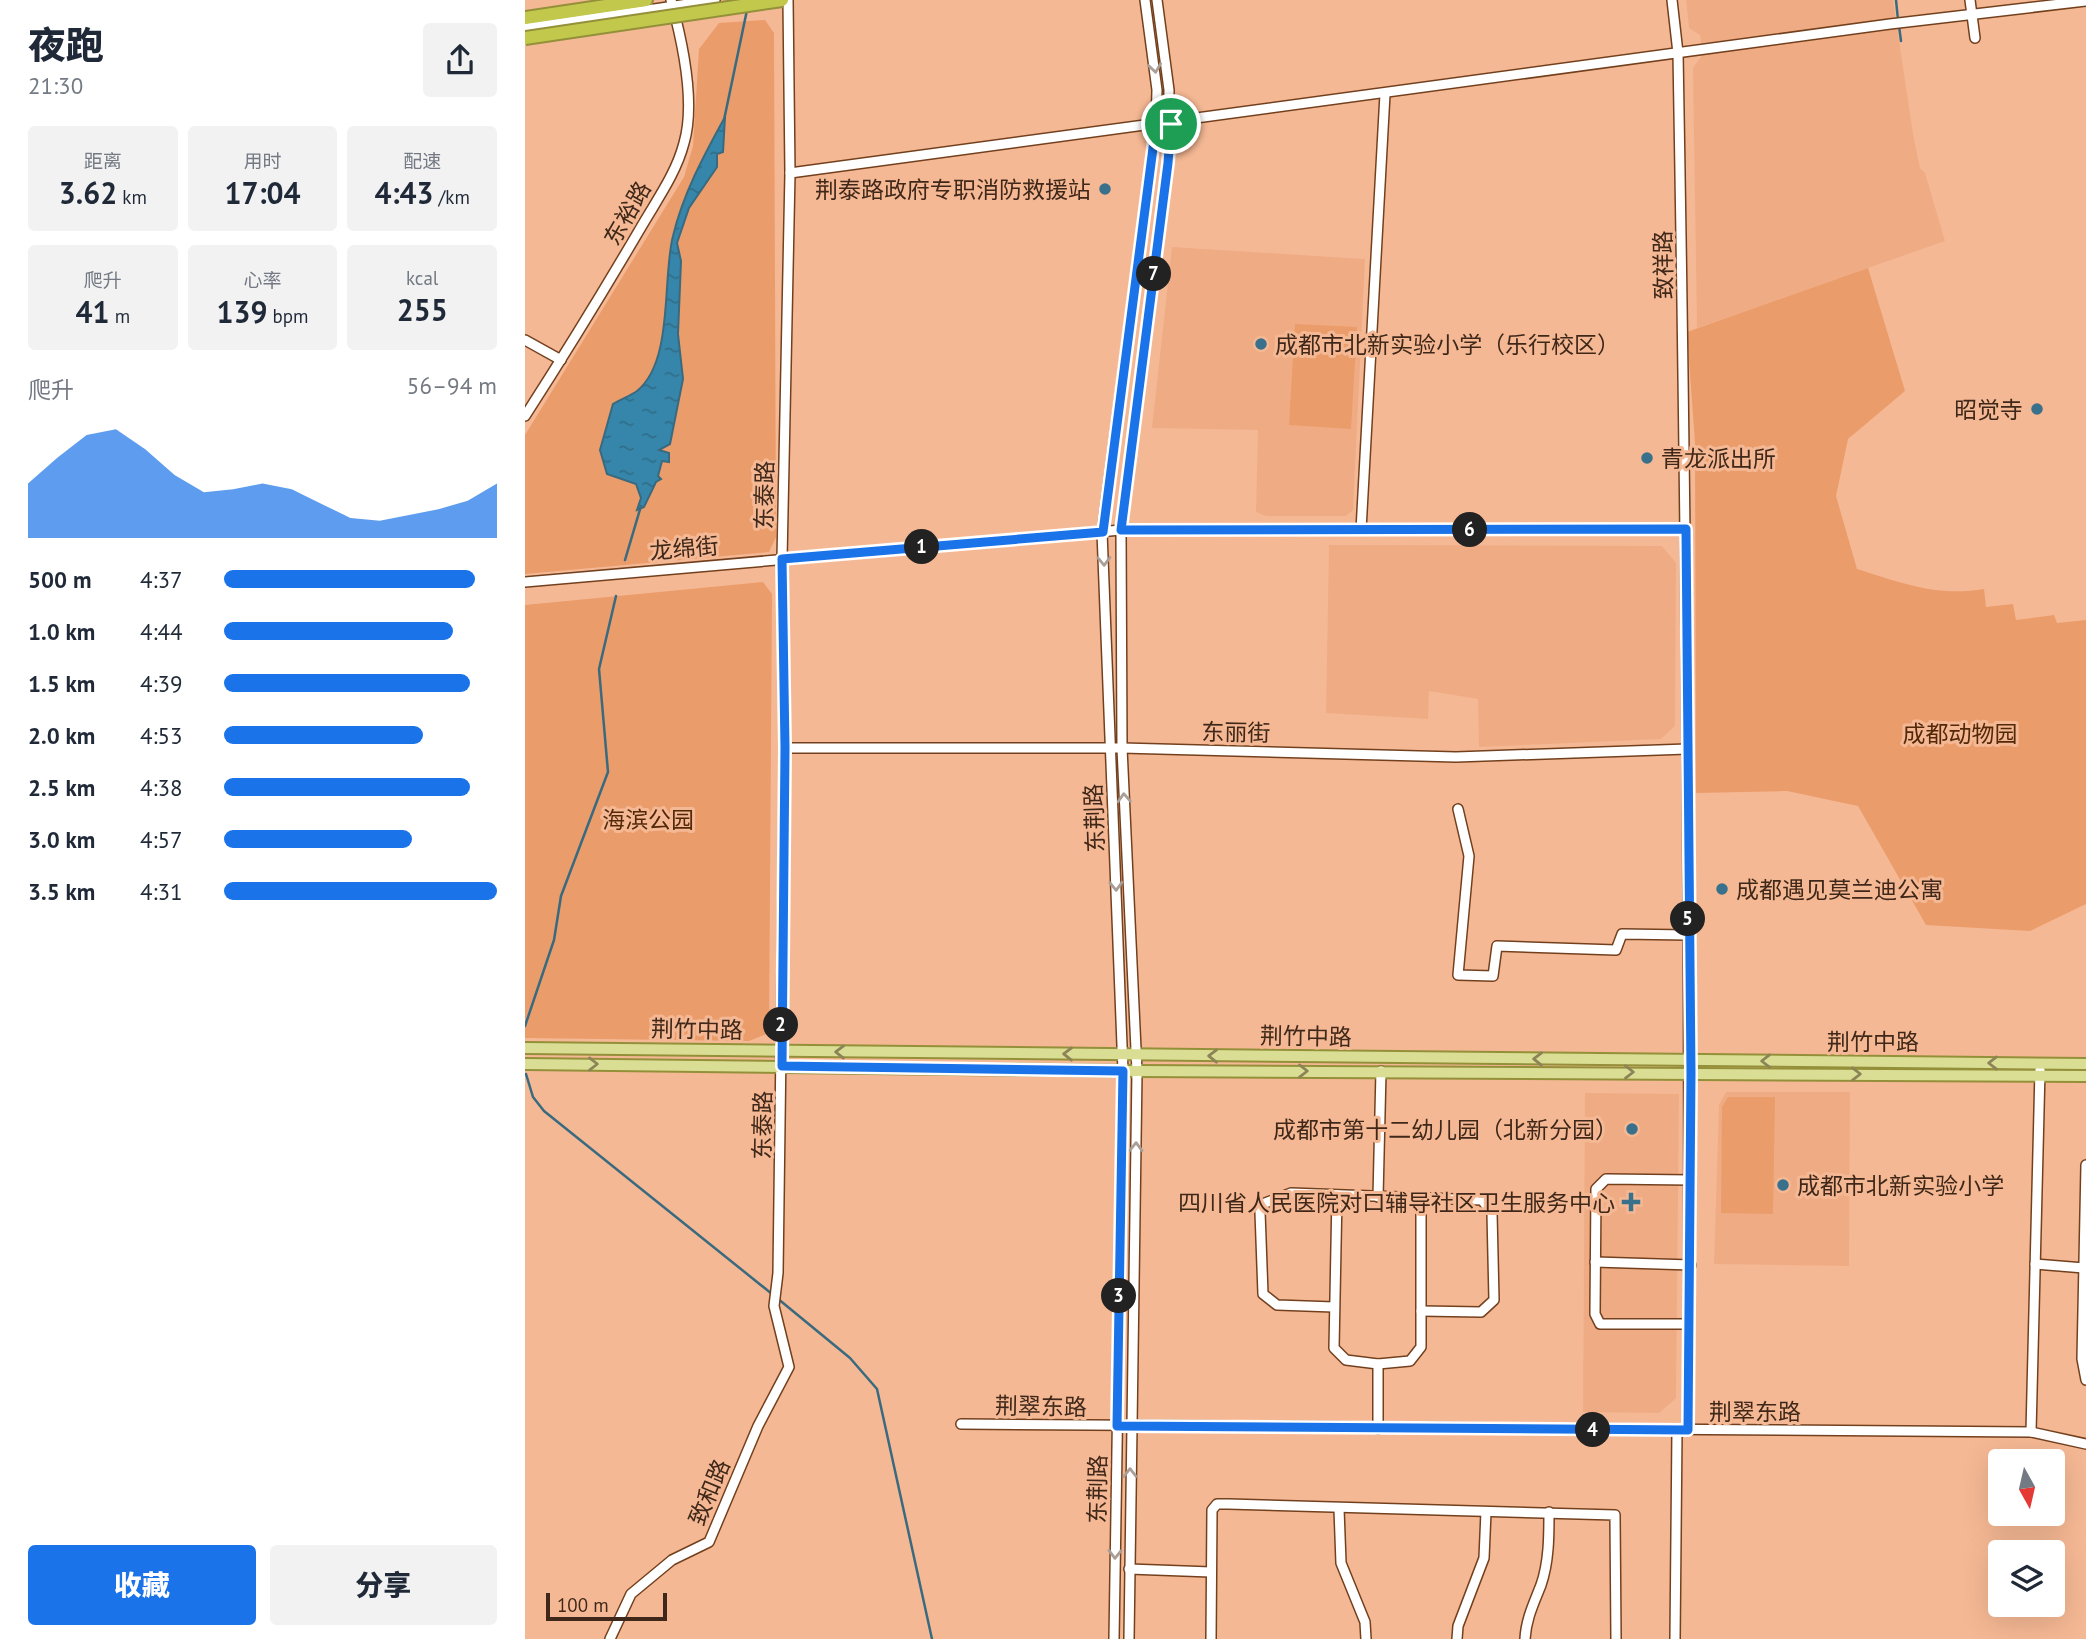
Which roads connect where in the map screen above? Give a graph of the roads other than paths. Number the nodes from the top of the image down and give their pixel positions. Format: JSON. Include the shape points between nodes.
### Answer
{"nodes":[{"id":1,"x":646,"y":0,"type":"edge"},
{"id":2,"x":715,"y":0,"type":"edge"},
{"id":3,"x":785,"y":0,"type":"edge"},
{"id":4,"x":1146,"y":0,"type":"edge"},
{"id":5,"x":1157,"y":0,"type":"edge"},
{"id":6,"x":1672,"y":0,"type":"edge"},
{"id":7,"x":1970,"y":0,"type":"edge"},
{"id":8,"x":2086,"y":1,"type":"edge"},
{"id":9,"x":672,"y":3,"type":"edge"},
{"id":10,"x":1972,"y":13,"type":"junction"},
{"id":11,"x":525,"y":18,"type":"edge"},
{"id":12,"x":525,"y":28,"type":"edge"},
{"id":13,"x":525,"y":38,"type":"edge"},
{"id":14,"x":1975,"y":38,"type":"dead end"},
{"id":15,"x":1678,"y":53,"type":"junction"},
{"id":16,"x":1385,"y":94,"type":"junction"},
{"id":17,"x":1171,"y":124,"type":"junction"},
{"id":18,"x":1156,"y":125,"type":"junction"},
{"id":19,"x":790,"y":173,"type":"junction"},
{"id":20,"x":525,"y":340,"type":"edge"},
{"id":21,"x":561,"y":360,"type":"junction"},
{"id":22,"x":525,"y":416,"type":"edge"},
{"id":23,"x":1686,"y":529,"type":"junction"},
{"id":24,"x":1121,"y":530,"type":"junction"},
{"id":25,"x":1361,"y":530,"type":"junction"},
{"id":26,"x":1103,"y":532,"type":"junction"},
{"id":27,"x":782,"y":559,"type":"junction"},
{"id":28,"x":525,"y":582,"type":"edge"},
{"id":29,"x":785,"y":748,"type":"junction"},
{"id":30,"x":1111,"y":748,"type":"junction"},
{"id":31,"x":1122,"y":748,"type":"junction"},
{"id":32,"x":1687,"y":749,"type":"junction"},
{"id":33,"x":1458,"y":808,"type":"dead end"},
{"id":34,"x":1688,"y":935,"type":"junction"},
{"id":35,"x":525,"y":1048,"type":"edge"},
{"id":36,"x":781,"y":1051,"type":"junction"},
{"id":37,"x":1122,"y":1055,"type":"junction"},
{"id":38,"x":1136,"y":1055,"type":"junction"},
{"id":39,"x":2040,"y":1063,"type":"junction"},
{"id":40,"x":525,"y":1064,"type":"edge"},
{"id":41,"x":2086,"y":1064,"type":"edge"},
{"id":42,"x":782,"y":1066,"type":"junction"},
{"id":43,"x":1691,"y":1067,"type":"junction"},
{"id":44,"x":1123,"y":1071,"type":"junction"},
{"id":45,"x":1137,"y":1071,"type":"junction"},
{"id":46,"x":1381,"y":1071,"type":"junction"},
{"id":47,"x":2040,"y":1076,"type":"junction"},
{"id":48,"x":2086,"y":1076,"type":"edge"},
{"id":49,"x":2086,"y":1166,"type":"edge"},
{"id":50,"x":1691,"y":1180,"type":"junction"},
{"id":51,"x":1337,"y":1195,"type":"junction"},
{"id":52,"x":1378,"y":1197,"type":"junction"},
{"id":53,"x":1421,"y":1199,"type":"junction"},
{"id":54,"x":1595,"y":1262,"type":"junction"},
{"id":55,"x":2035,"y":1264,"type":"junction"},
{"id":56,"x":1691,"y":1265,"type":"junction"},
{"id":57,"x":2084,"y":1268,"type":"edge"},
{"id":58,"x":1334,"y":1307,"type":"junction"},
{"id":59,"x":1421,"y":1311,"type":"junction"},
{"id":60,"x":1689,"y":1324,"type":"junction"},
{"id":61,"x":1378,"y":1364,"type":"junction"},
{"id":62,"x":789,"y":1367,"type":"joint"},
{"id":63,"x":2086,"y":1380,"type":"edge"},
{"id":64,"x":961,"y":1424,"type":"dead end"},
{"id":65,"x":1130,"y":1425,"type":"junction"},
{"id":66,"x":1117,"y":1426,"type":"junction"},
{"id":67,"x":1378,"y":1429,"type":"junction"},
{"id":68,"x":1688,"y":1430,"type":"junction"},
{"id":69,"x":1677,"y":1431,"type":"junction"},
{"id":70,"x":2031,"y":1432,"type":"junction"},
{"id":71,"x":2086,"y":1444,"type":"edge"},
{"id":72,"x":1339,"y":1509,"type":"junction"},
{"id":73,"x":1486,"y":1511,"type":"junction"},
{"id":74,"x":1549,"y":1512,"type":"junction"},
{"id":75,"x":1129,"y":1569,"type":"junction"},
{"id":76,"x":1211,"y":1572,"type":"junction"},
{"id":77,"x":610,"y":1639,"type":"edge"},
{"id":78,"x":1114,"y":1639,"type":"edge"},
{"id":79,"x":1129,"y":1639,"type":"edge"},
{"id":80,"x":1211,"y":1639,"type":"edge"},
{"id":81,"x":1366,"y":1639,"type":"edge"},
{"id":82,"x":1457,"y":1639,"type":"edge"},
{"id":83,"x":1525,"y":1639,"type":"edge"},
{"id":84,"x":1616,"y":1639,"type":"edge"},
{"id":85,"x":1675,"y":1639,"type":"edge"}],
"edges":[{"from":1,"to":11,"type":"highway"},
{"from":2,"to":9,"type":"street"},
{"from":3,"to":13,"type":"highway","bridge":true},
{"from":3,"to":19,"type":"street","name":"东泰路"},
{"from":4,"to":18,"type":"street","name":"东荆路","one_way":true,"via":[[1157,90]]},
{"from":5,"to":17,"type":"street","name":"东荆路"},
{"from":6,"to":15,"type":"street","name":"致祥路"},
{"from":7,"to":10,"type":"street"},
{"from":8,"to":10,"type":"street"},
{"from":9,"to":12,"type":"street"},
{"from":9,"to":21,"type":"street","name":"东裕路","via":[[684,57],[685,141],[675,168]]},
{"from":10,"to":14,"type":"street"},
{"from":10,"to":15,"type":"street"},
{"from":15,"to":16,"type":"street"},
{"from":15,"to":23,"type":"street","name":"致祥路"},
{"from":16,"to":17,"type":"street"},
{"from":16,"to":25,"type":"street"},
{"from":17,"to":18,"type":"street"},
{"from":17,"to":24,"type":"street","name":"东荆路"},
{"from":18,"to":19,"type":"street"},
{"from":18,"to":26,"type":"street","name":"东荆路"},
{"from":19,"to":27,"type":"street","name":"东泰路"},
{"from":20,"to":21,"type":"street"},
{"from":21,"to":22,"type":"street","name":"东裕路"},
{"from":23,"to":25,"type":"street","name":"龙绵街"},
{"from":23,"to":32,"type":"street","name":"致祥路"},
{"from":24,"to":25,"type":"street","name":"龙绵街"},
{"from":24,"to":26,"type":"street","name":"龙绵街"},
{"from":24,"to":31,"type":"street","name":"东荆路"},
{"from":26,"to":27,"type":"street","name":"龙绵街"},
{"from":26,"to":30,"type":"street","name":"东荆路","one_way":true},
{"from":27,"to":28,"type":"street","name":"龙绵街"},
{"from":27,"to":29,"type":"street","name":"东泰路"},
{"from":29,"to":30,"type":"street","name":"东丽街"},
{"from":29,"to":36,"type":"street","name":"东泰路"},
{"from":30,"to":31,"type":"street","name":"东丽街"},
{"from":30,"to":37,"type":"street","name":"东荆路","one_way":true},
{"from":31,"to":32,"type":"street","name":"东丽街","via":[[1456,757]]},
{"from":38,"to":31,"type":"street","name":"东荆路","one_way":true},
{"from":32,"to":34,"type":"street","name":"致祥路"},
{"from":33,"to":34,"type":"street","via":[[1469,856],[1458,975],[1493,976],[1497,946],[1616,950],[1622,934]]},
{"from":34,"to":43,"type":"street","name":"致祥路"},
{"from":35,"to":36,"type":"main road","name":"荆竹中路"},
{"from":37,"to":36,"type":"main road","name":"荆竹中路","one_way":true},
{"from":36,"to":42,"type":"street","name":"东泰路"},
{"from":37,"to":38,"type":"main road","name":"荆竹中路"},
{"from":37,"to":44,"type":"street","name":"东荆路"},
{"from":43,"to":38,"type":"main road","name":"荆竹中路","one_way":true},
{"from":38,"to":45,"type":"street","name":"东荆路"},
{"from":39,"to":41,"type":"main road","name":"荆竹中路"},
{"from":39,"to":43,"type":"main road","name":"荆竹中路","one_way":true},
{"from":39,"to":47,"type":"street"},
{"from":40,"to":42,"type":"main road","name":"荆竹中路","one_way":true},
{"from":42,"to":44,"type":"main road","name":"荆竹中路"},
{"from":42,"to":62,"type":"street","name":"东泰路","via":[[774,1306]]},
{"from":46,"to":43,"type":"main road","name":"荆竹中路","one_way":true},
{"from":43,"to":47,"type":"main road","name":"荆竹中路","one_way":true},
{"from":43,"to":50,"type":"street","name":"致祥路"},
{"from":44,"to":45,"type":"main road","name":"荆竹中路"},
{"from":44,"to":66,"type":"street","name":"东荆路"},
{"from":45,"to":46,"type":"main road","name":"荆竹中路","one_way":true},
{"from":65,"to":45,"type":"street","name":"东荆路","one_way":true},
{"from":46,"to":52,"type":"street"},
{"from":47,"to":48,"type":"main road","name":"荆竹中路"},
{"from":47,"to":55,"type":"street"},
{"from":49,"to":57,"type":"street"},
{"from":50,"to":54,"type":"street","via":[[1606,1180],[1596,1189]]},
{"from":50,"to":56,"type":"street","name":"致祥路"},
{"from":51,"to":52,"type":"street"},
{"from":51,"to":58,"type":"street"},
{"from":51,"to":58,"type":"street","via":[[1278,1196],[1260,1212],[1263,1294],[1277,1305]]},
{"from":52,"to":53,"type":"street"},
{"from":53,"to":59,"type":"street"},
{"from":53,"to":59,"type":"street","via":[[1482,1200],[1489,1205],[1494,1300],[1481,1312]]},
{"from":54,"to":56,"type":"street"},
{"from":54,"to":60,"type":"street","via":[[1595,1314],[1600,1324]]},
{"from":55,"to":57,"type":"street"},
{"from":55,"to":70,"type":"street"},
{"from":56,"to":60,"type":"street","name":"致祥路"},
{"from":57,"to":63,"type":"street","via":[[2082,1359]]},
{"from":58,"to":61,"type":"street","via":[[1334,1348],[1346,1360]]},
{"from":59,"to":61,"type":"street","via":[[1420,1347],[1410,1361]]},
{"from":60,"to":68,"type":"street","name":"致祥路"},
{"from":61,"to":67,"type":"street"},
{"from":62,"to":77,"type":"street","name":"致和路","via":[[758,1426],[709,1542],[672,1560],[631,1594]]},
{"from":64,"to":66,"type":"street","name":"荆翠东路"},
{"from":65,"to":66,"type":"street","name":"荆翠东路"},
{"from":65,"to":67,"type":"street","name":"荆翠东路"},
{"from":75,"to":65,"type":"street","name":"东荆路","one_way":true},
{"from":66,"to":78,"type":"street","name":"东荆路","one_way":true},
{"from":67,"to":69,"type":"street","name":"荆翠东路"},
{"from":68,"to":69,"type":"street","name":"荆翠东路"},
{"from":68,"to":70,"type":"street","name":"荆翠东路"},
{"from":69,"to":85,"type":"street"},
{"from":70,"to":71,"type":"street","name":"荆翠东路"},
{"from":72,"to":73,"type":"street"},
{"from":72,"to":76,"type":"street","via":[[1217,1504],[1212,1510]]},
{"from":72,"to":81,"type":"street","via":[[1341,1563],[1365,1622]]},
{"from":73,"to":74,"type":"street"},
{"from":73,"to":82,"type":"street","via":[[1484,1558]]},
{"from":74,"to":83,"type":"street","via":[[1545,1565]]},
{"from":74,"to":84,"type":"street","via":[[1615,1515]]},
{"from":75,"to":76,"type":"street"},
{"from":75,"to":79,"type":"street","name":"东荆路"},
{"from":76,"to":80,"type":"street"}]}
